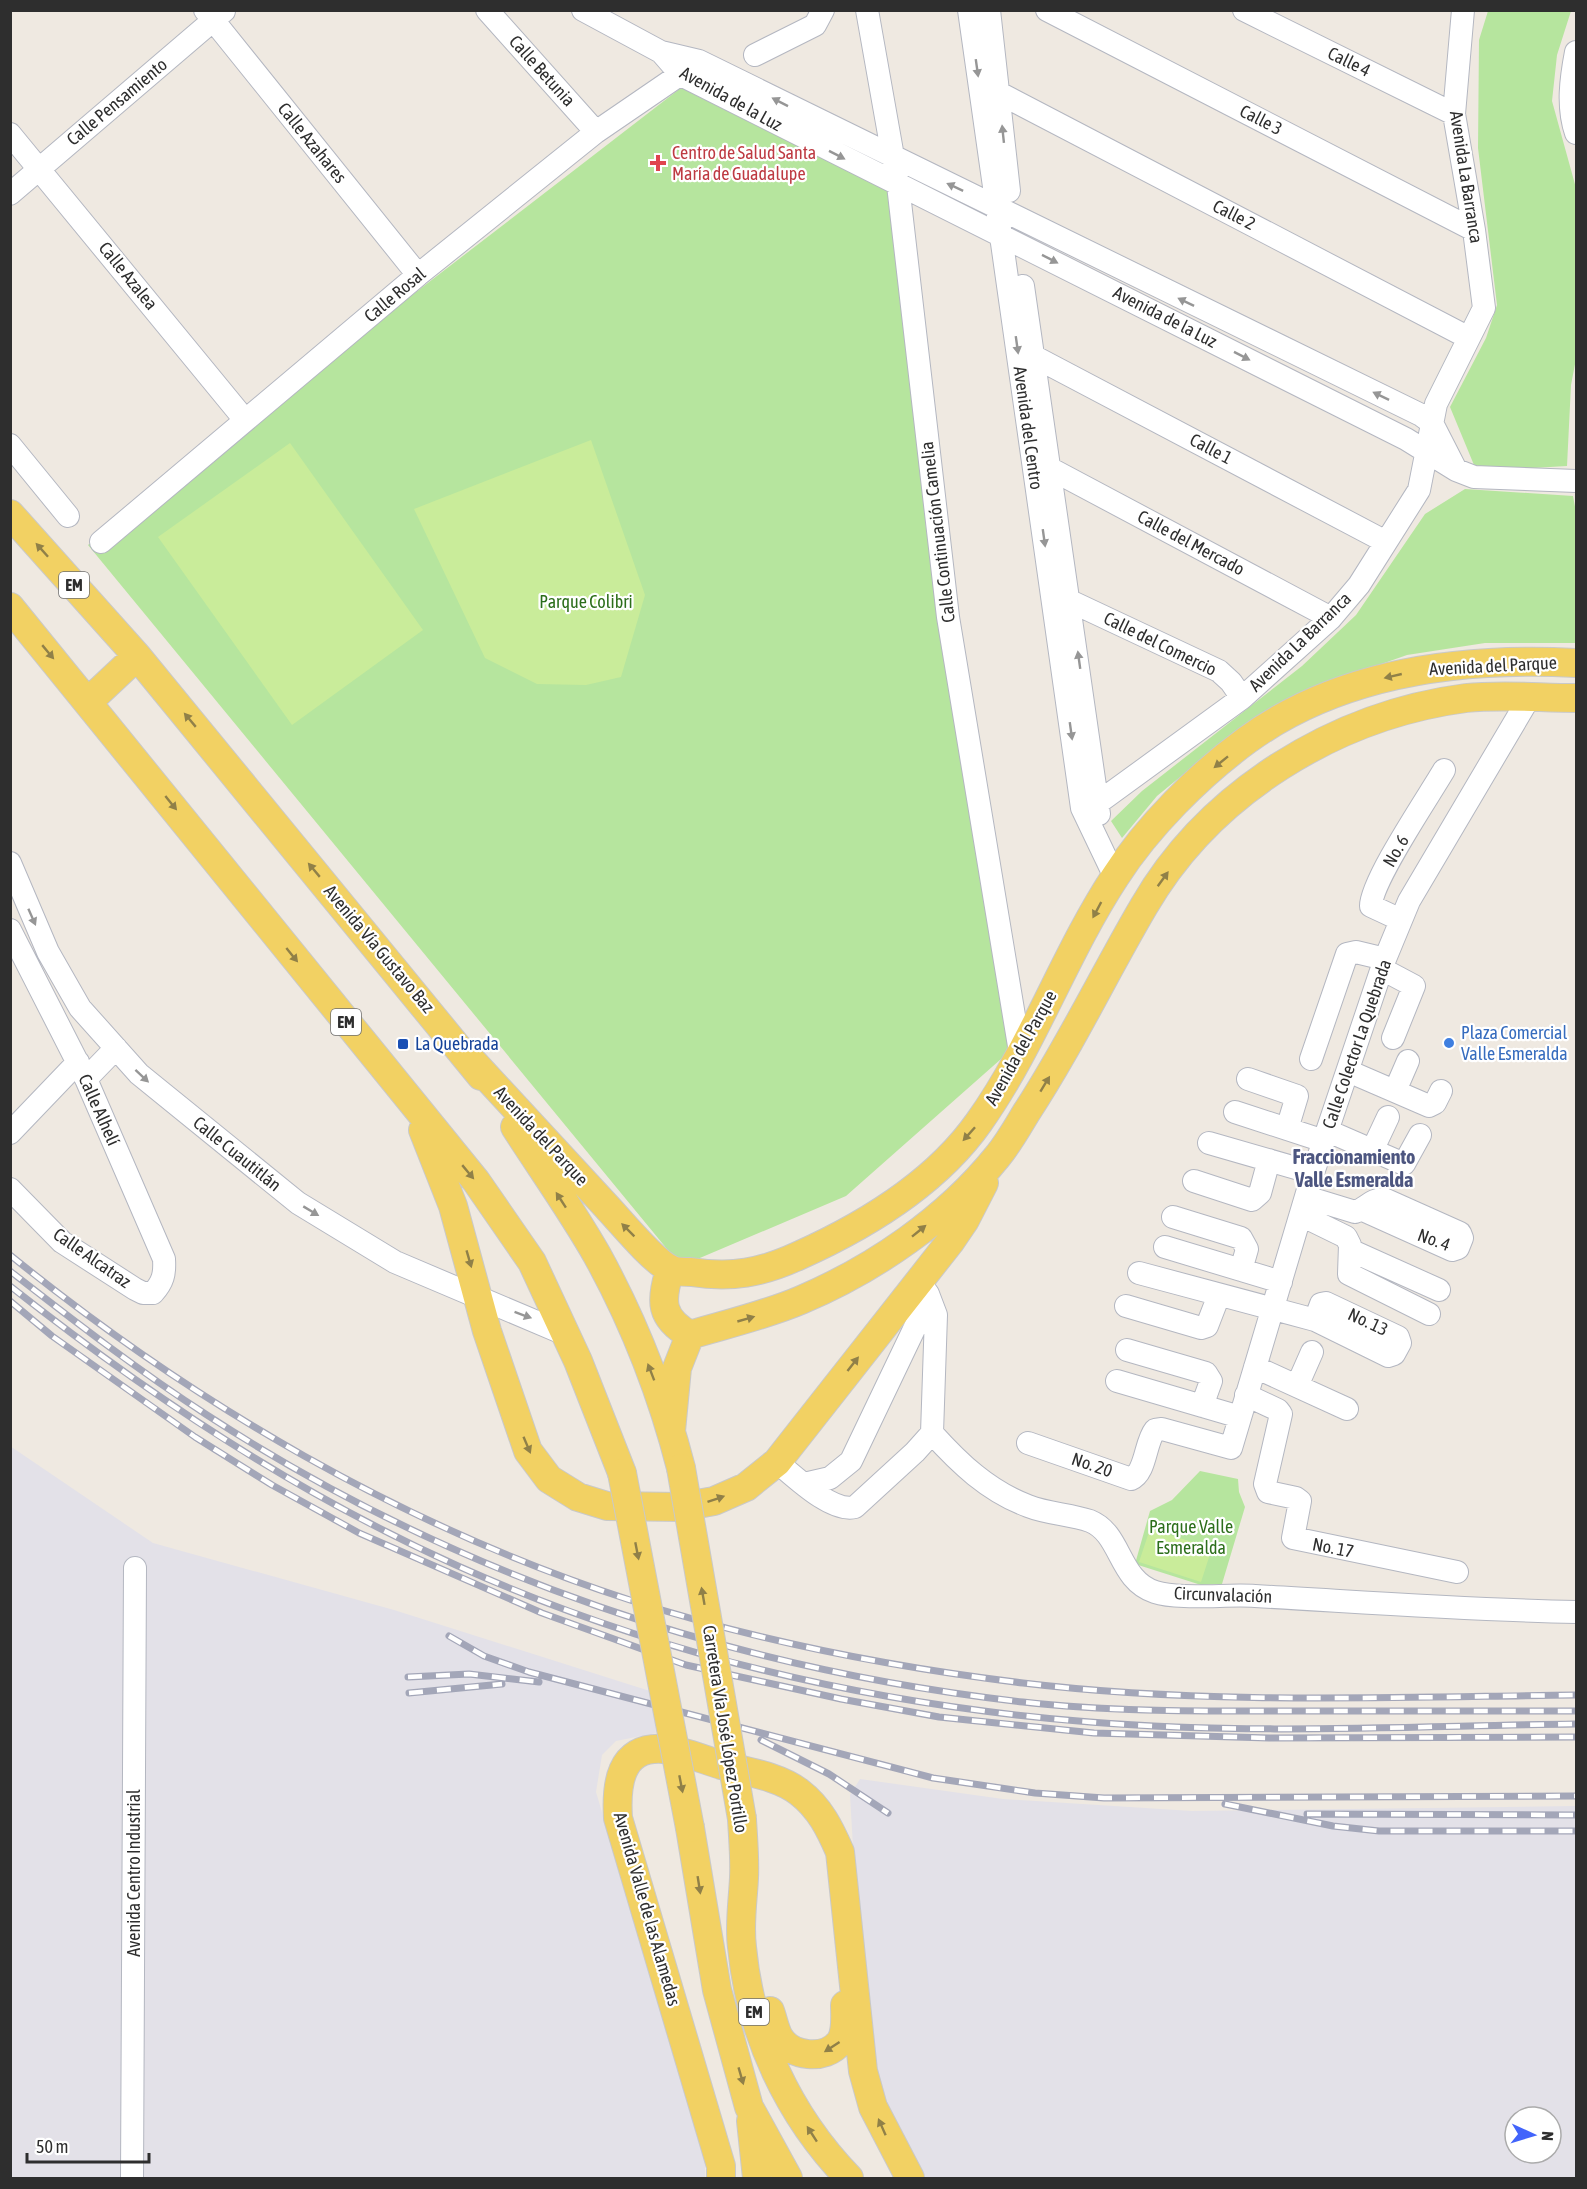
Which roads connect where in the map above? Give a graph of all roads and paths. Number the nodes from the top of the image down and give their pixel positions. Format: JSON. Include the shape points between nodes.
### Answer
{"nodes":[{"id":1,"x":583,"y":10,"type":"edge"},
{"id":2,"x":823,"y":10,"type":"edge"},
{"id":3,"x":867,"y":10,"type":"edge"},
{"id":4,"x":969,"y":10,"type":"edge"},
{"id":5,"x":989,"y":10,"type":"edge"},
{"id":6,"x":1047,"y":10,"type":"edge"},
{"id":7,"x":1244,"y":10,"type":"edge"},
{"id":8,"x":1463,"y":11,"type":"edge"},
{"id":9,"x":214,"y":14,"type":"edge"},
{"id":10,"x":497,"y":14,"type":"edge"},
{"id":11,"x":661,"y":52,"type":"junction"},
{"id":12,"x":755,"y":54,"type":"dead end"},
{"id":13,"x":699,"y":61,"type":"junction"},
{"id":14,"x":1575,"y":66,"type":"edge"},
{"id":15,"x":681,"y":75,"type":"junction"},
{"id":16,"x":999,"y":93,"type":"junction"},
{"id":17,"x":1454,"y":114,"type":"junction"},
{"id":18,"x":596,"y":132,"type":"junction"},
{"id":19,"x":1576,"y":133,"type":"edge"},
{"id":20,"x":10,"y":134,"type":"edge"},
{"id":21,"x":892,"y":158,"type":"junction"},
{"id":22,"x":39,"y":168,"type":"junction"},
{"id":23,"x":897,"y":185,"type":"junction"},
{"id":24,"x":10,"y":194,"type":"edge"},
{"id":25,"x":1004,"y":209,"type":"junction"},
{"id":26,"x":1474,"y":230,"type":"junction"},
{"id":27,"x":1009,"y":239,"type":"junction"},
{"id":28,"x":418,"y":275,"type":"junction"},
{"id":29,"x":1469,"y":338,"type":"junction"},
{"id":30,"x":1035,"y":357,"type":"junction"},
{"id":31,"x":245,"y":420,"type":"junction"},
{"id":32,"x":1432,"y":423,"type":"junction"},
{"id":33,"x":10,"y":445,"type":"edge"},
{"id":34,"x":1426,"y":451,"type":"junction"},
{"id":35,"x":1051,"y":469,"type":"junction"},
{"id":36,"x":1465,"y":473,"type":"junction"},
{"id":37,"x":1576,"y":481,"type":"edge"},
{"id":38,"x":1419,"y":490,"type":"junction"},
{"id":39,"x":10,"y":514,"type":"edge"},
{"id":40,"x":68,"y":516,"type":"dead end"},
{"id":41,"x":101,"y":542,"type":"dead end"},
{"id":42,"x":1386,"y":542,"type":"junction"},
{"id":43,"x":1070,"y":601,"type":"junction"},
{"id":44,"x":10,"y":607,"type":"edge"},
{"id":45,"x":1331,"y":618,"type":"junction"},
{"id":46,"x":137,"y":656,"type":"junction"},
{"id":47,"x":1576,"y":663,"type":"edge"},
{"id":48,"x":1242,"y":698,"type":"junction"},
{"id":49,"x":1529,"y":698,"type":"junction"},
{"id":50,"x":1576,"y":698,"type":"edge"},
{"id":51,"x":89,"y":701,"type":"junction"},
{"id":52,"x":1444,"y":770,"type":"dead end"},
{"id":53,"x":1090,"y":805,"type":"junction"},
{"id":54,"x":10,"y":863,"type":"edge"},
{"id":55,"x":1115,"y":877,"type":"junction"},
{"id":56,"x":1401,"y":920,"type":"junction"},
{"id":57,"x":10,"y":930,"type":"edge"},
{"id":58,"x":1384,"y":964,"type":"junction"},
{"id":59,"x":1393,"y":1038,"type":"dead end"},
{"id":60,"x":116,"y":1048,"type":"junction"},
{"id":61,"x":1020,"y":1052,"type":"junction"},
{"id":62,"x":1311,"y":1059,"type":"dead end"},
{"id":63,"x":472,"y":1061,"type":"junction"},
{"id":64,"x":1408,"y":1061,"type":"dead end"},
{"id":65,"x":82,"y":1071,"type":"junction"},
{"id":66,"x":1348,"y":1071,"type":"junction"},
{"id":67,"x":1248,"y":1079,"type":"dead end"},
{"id":68,"x":1395,"y":1091,"type":"junction"},
{"id":69,"x":1441,"y":1091,"type":"dead end"},
{"id":70,"x":413,"y":1106,"type":"junction"},
{"id":71,"x":1234,"y":1112,"type":"dead end"},
{"id":72,"x":1388,"y":1117,"type":"dead end"},
{"id":73,"x":1287,"y":1129,"type":"junction"},
{"id":74,"x":10,"y":1132,"type":"edge"},
{"id":75,"x":1420,"y":1135,"type":"dead end"},
{"id":76,"x":1326,"y":1136,"type":"junction"},
{"id":77,"x":1209,"y":1143,"type":"dead end"},
{"id":78,"x":1372,"y":1151,"type":"junction"},
{"id":79,"x":997,"y":1157,"type":"junction"},
{"id":80,"x":1269,"y":1160,"type":"junction"},
{"id":81,"x":1313,"y":1173,"type":"junction"},
{"id":82,"x":1194,"y":1181,"type":"dead end"},
{"id":83,"x":10,"y":1189,"type":"edge"},
{"id":84,"x":1304,"y":1206,"type":"junction"},
{"id":85,"x":1363,"y":1210,"type":"dead end"},
{"id":86,"x":1173,"y":1217,"type":"dead end"},
{"id":87,"x":1166,"y":1247,"type":"dead end"},
{"id":88,"x":1350,"y":1250,"type":"junction"},
{"id":89,"x":670,"y":1270,"type":"junction"},
{"id":90,"x":1241,"y":1270,"type":"junction"},
{"id":91,"x":1139,"y":1273,"type":"dead end"},
{"id":92,"x":1281,"y":1282,"type":"junction"},
{"id":93,"x":923,"y":1287,"type":"junction"},
{"id":94,"x":1439,"y":1290,"type":"dead end"},
{"id":95,"x":153,"y":1293,"type":"joint"},
{"id":96,"x":1219,"y":1295,"type":"junction"},
{"id":97,"x":480,"y":1300,"type":"junction"},
{"id":98,"x":1126,"y":1306,"type":"dead end"},
{"id":99,"x":1272,"y":1309,"type":"junction"},
{"id":100,"x":1429,"y":1314,"type":"dead end"},
{"id":101,"x":1315,"y":1320,"type":"dead end"},
{"id":102,"x":565,"y":1334,"type":"junction"},
{"id":103,"x":690,"y":1335,"type":"junction"},
{"id":104,"x":1127,"y":1350,"type":"dead end"},
{"id":105,"x":1312,"y":1352,"type":"dead end"},
{"id":106,"x":1255,"y":1366,"type":"junction"},
{"id":107,"x":1117,"y":1381,"type":"dead end"},
{"id":108,"x":1297,"y":1386,"type":"junction"},
{"id":109,"x":1246,"y":1395,"type":"junction"},
{"id":110,"x":1202,"y":1406,"type":"junction"},
{"id":111,"x":1347,"y":1409,"type":"dead end"},
{"id":112,"x":1240,"y":1417,"type":"junction"},
{"id":113,"x":671,"y":1431,"type":"junction"},
{"id":114,"x":932,"y":1432,"type":"junction"},
{"id":115,"x":1028,"y":1443,"type":"dead end"},
{"id":116,"x":1231,"y":1448,"type":"joint"},
{"id":117,"x":777,"y":1462,"type":"junction"},
{"id":118,"x":681,"y":1468,"type":"joint"},
{"id":119,"x":804,"y":1485,"type":"junction"},
{"id":120,"x":135,"y":1568,"type":"dead end"},
{"id":121,"x":1456,"y":1572,"type":"dead end"},
{"id":122,"x":1576,"y":1612,"type":"edge"},
{"id":123,"x":744,"y":1873,"type":"junction"},
{"id":124,"x":850,"y":1932,"type":"junction"},
{"id":125,"x":749,"y":2107,"type":"junction"},
{"id":126,"x":132,"y":2178,"type":"edge"},
{"id":127,"x":721,"y":2178,"type":"edge"},
{"id":128,"x":757,"y":2178,"type":"edge"},
{"id":129,"x":788,"y":2178,"type":"edge"},
{"id":130,"x":849,"y":2178,"type":"edge"},
{"id":131,"x":910,"y":2178,"type":"edge"}],
"edges":[{"from":1,"to":11,"type":"street"},
{"from":2,"to":12,"type":"street","via":[[815,25]]},
{"from":3,"to":21,"type":"street","name":"Calle Continuación Camelia"},
{"from":4,"to":25,"type":"street","name":"Avenida del Centro","one_way":true},
{"from":5,"to":16,"type":"street","name":"Avenida del Centro"},
{"from":6,"to":26,"type":"street","name":"Calle 3"},
{"from":7,"to":17,"type":"street","name":"Calle 4"},
{"from":8,"to":17,"type":"street","name":"Avenida La Barranca"},
{"from":9,"to":22,"type":"street","name":"Calle Pensamiento"},
{"from":9,"to":28,"type":"street","name":"Calle Azahares"},
{"from":10,"to":18,"type":"street","name":"Calle Betunia"},
{"from":11,"to":13,"type":"street","name":"Avenida de la Luz"},
{"from":11,"to":15,"type":"street","name":"Avenida de la Luz"},
{"from":13,"to":15,"type":"street","name":"Calle Rosal"},
{"from":21,"to":13,"type":"street","name":"Avenida de la Luz","one_way":true},
{"from":14,"to":19,"type":"street","via":[[1571,106]]},
{"from":15,"to":18,"type":"street","name":"Calle Rosal"},
{"from":15,"to":23,"type":"street","name":"Avenida de la Luz","one_way":true},
{"from":25,"to":16,"type":"street","name":"Avenida del Centro","one_way":true},
{"from":16,"to":29,"type":"street","name":"Calle 2"},
{"from":17,"to":26,"type":"street","name":"Avenida La Barranca"},
{"from":18,"to":28,"type":"street","name":"Calle Rosal"},
{"from":20,"to":22,"type":"street","name":"Calle Azalea"},
{"from":21,"to":23,"type":"street","name":"Calle Continuación Camelia"},
{"from":25,"to":21,"type":"street","name":"Avenida de la Luz","one_way":true},
{"from":22,"to":24,"type":"street","name":"Calle Pensamiento"},
{"from":22,"to":31,"type":"street","name":"Calle Azalea"},
{"from":23,"to":27,"type":"street","name":"Avenida de la Luz"},
{"from":23,"to":61,"type":"street","name":"Calle Continuación Camelia","via":[[948,617]]},
{"from":25,"to":27,"type":"street","name":"Avenida del Centro"},
{"from":32,"to":25,"type":"street","name":"Avenida de la Luz","one_way":true},
{"from":26,"to":29,"type":"street","name":"Avenida La Barranca","via":[[1484,308]]},
{"from":27,"to":30,"type":"street","name":"Avenida del Centro"},
{"from":27,"to":34,"type":"street","name":"Avenida de la Luz","one_way":true},
{"from":27,"to":53,"type":"street","name":"Avenida del Centro","one_way":true},
{"from":28,"to":31,"type":"street","name":"Calle Rosal"},
{"from":29,"to":32,"type":"street","name":"Avenida La Barranca","via":[[1441,391]]},
{"from":30,"to":35,"type":"street","name":"Avenida del Centro"},
{"from":30,"to":42,"type":"street","name":"Calle 1"},
{"from":31,"to":41,"type":"street","name":"Calle Rosal"},
{"from":32,"to":34,"type":"street","name":"Avenida La Barranca"},
{"from":32,"to":36,"type":"street"},
{"from":33,"to":40,"type":"street"},
{"from":34,"to":36,"type":"street","name":"Avenida de la Luz"},
{"from":34,"to":38,"type":"street","name":"Avenida La Barranca"},
{"from":35,"to":43,"type":"street","name":"Avenida del Centro"},
{"from":35,"to":45,"type":"street","name":"Calle del Mercado"},
{"from":36,"to":37,"type":"street"},
{"from":36,"to":38,"type":"street"},
{"from":38,"to":42,"type":"street","name":"Avenida La Barranca"},
{"from":46,"to":39,"type":"main road","name":"Avenida Vía Gustavo Baz","number":"EM","one_way":true},
{"from":42,"to":45,"type":"street","name":"Avenida La Barranca","via":[[1359,585]]},
{"from":43,"to":48,"type":"street","name":"Calle del Comercio","via":[[1219,671]]},
{"from":53,"to":43,"type":"street","name":"Avenida del Centro","one_way":true},
{"from":44,"to":51,"type":"main road","number":"EM","one_way":true},
{"from":45,"to":48,"type":"street","name":"Avenida La Barranca"},
{"from":46,"to":51,"type":"main road"},
{"from":63,"to":46,"type":"main road","name":"Avenida Vía Gustavo Baz","number":"EM","one_way":true},
{"from":47,"to":55,"type":"main road","name":"Avenida del Parque","one_way":true,"via":[[1534,661],[1421,669],[1332,693],[1247,740],[1205,774],[1164,816]]},
{"from":48,"to":53,"type":"street","name":"Avenida La Barranca"},
{"from":49,"to":50,"type":"main road","name":"Avenida del Parque"},
{"from":49,"to":56,"type":"street","name":"Calle Colector La Quebrada"},
{"from":79,"to":49,"type":"main road","name":"Avenida del Parque","one_way":true,"via":[[1066,1048],[1145,903],[1189,844],[1247,788],[1306,749],[1352,729],[1433,704],[1468,698]]},
{"from":51,"to":70,"type":"main road","number":"EM","one_way":true},
{"from":52,"to":56,"type":"street","name":"No. 6","via":[[1389,861],[1371,899],[1375,910]]},
{"from":53,"to":55,"type":"street","name":"Avenida del Centro","via":[[1099,843]]},
{"from":54,"to":60,"type":"street","name":"Calle Cuautitlán","one_way":true,"via":[[48,952],[80,1008]]},
{"from":55,"to":61,"type":"main road","name":"Avenida del Parque","one_way":true},
{"from":56,"to":58,"type":"street","name":"Calle Colector La Quebrada"},
{"from":57,"to":65,"type":"street","name":"Calle Alhelí"},
{"from":58,"to":59,"type":"street","via":[[1414,986]]},
{"from":58,"to":62,"type":"street","via":[[1356,952],[1347,954]]},
{"from":58,"to":66,"type":"street","name":"Calle Colector La Quebrada"},
{"from":60,"to":65,"type":"street"},
{"from":60,"to":97,"type":"street","name":"Calle Cuautitlán","one_way":true,"via":[[139,1074],[298,1203],[395,1262]]},
{"from":61,"to":89,"type":"main road","name":"Avenida del Parque","one_way":true,"via":[[977,1124],[942,1164],[896,1202],[780,1264],[724,1277]]},
{"from":89,"to":63,"type":"main road","name":"Avenida del Parque","one_way":true,"via":[[624,1226]]},
{"from":113,"to":63,"type":"main road","name":"Avenida Vía Gustavo Baz","number":"EM","one_way":true,"via":[[631,1323],[596,1254]]},
{"from":64,"to":68,"type":"street"},
{"from":65,"to":74,"type":"street"},
{"from":65,"to":95,"type":"street","name":"Calle Alhelí","via":[[164,1259],[165,1272]]},
{"from":66,"to":68,"type":"street"},
{"from":66,"to":76,"type":"street","name":"Calle Colector La Quebrada"},
{"from":67,"to":73,"type":"street","via":[[1297,1096]]},
{"from":68,"to":69,"type":"street","via":[[1429,1106]]},
{"from":70,"to":97,"type":"main road","one_way":true,"via":[[453,1206]]},
{"from":70,"to":102,"type":"main road","number":"EM","one_way":true,"via":[[476,1181],[532,1262]]},
{"from":71,"to":73,"type":"street"},
{"from":72,"to":78,"type":"street"},
{"from":73,"to":76,"type":"street"},
{"from":75,"to":78,"type":"street","via":[[1404,1164]]},
{"from":76,"to":78,"type":"street"},
{"from":76,"to":81,"type":"street","name":"Calle Colector La Quebrada"},
{"from":77,"to":80,"type":"street"},
{"from":79,"to":93,"type":"main road","via":[[965,1220]]},
{"from":103,"to":79,"type":"main road","name":"Avenida del Parque","one_way":true,"via":[[765,1313],[837,1283],[903,1244],[949,1207]]},
{"from":80,"to":81,"type":"street"},
{"from":80,"to":82,"type":"street","via":[[1260,1193],[1252,1200]]},
{"from":81,"to":84,"type":"street","name":"Calle Colector La Quebrada"},
{"from":83,"to":95,"type":"street","name":"Calle Alcatraz","via":[[62,1242],[135,1289]]},
{"from":84,"to":85,"type":"street"},
{"from":84,"to":88,"type":"street","via":[[1346,1237]]},
{"from":84,"to":92,"type":"street","name":"Calle Colector La Quebrada"},
{"from":86,"to":90,"type":"street","via":[[1241,1238],[1247,1249]]},
{"from":87,"to":90,"type":"street"},
{"from":88,"to":94,"type":"street"},
{"from":88,"to":100,"type":"street","via":[[1349,1274]]},
{"from":89,"to":103,"type":"main road","via":[[663,1307],[675,1326]]},
{"from":90,"to":92,"type":"street"},
{"from":91,"to":96,"type":"street"},
{"from":92,"to":99,"type":"street","name":"Calle Colector La Quebrada"},
{"from":93,"to":114,"type":"street","via":[[936,1316]]},
{"from":117,"to":93,"type":"main road","one_way":true},
{"from":93,"to":119,"type":"street","via":[[917,1323],[851,1461],[830,1478]]},
{"from":96,"to":98,"type":"street","via":[[1210,1321],[1201,1328]]},
{"from":96,"to":99,"type":"street"},
{"from":97,"to":102,"type":"street","name":"Calle Cuautitlán","one_way":true},
{"from":97,"to":117,"type":"main road","one_way":true,"via":[[528,1451],[549,1479],[578,1497],[607,1506],[681,1507],[714,1500],[746,1487]]},
{"from":99,"to":101,"type":"street"},
{"from":99,"to":106,"type":"street","name":"Calle Colector La Quebrada"},
{"from":102,"to":125,"type":"main road","number":"EM","one_way":true,"bridge":true,"via":[[622,1473],[717,1990]]},
{"from":103,"to":113,"type":"main road","via":[[677,1368]]},
{"from":104,"to":110,"type":"street","via":[[1206,1373],[1211,1381]]},
{"from":105,"to":108,"type":"street"},
{"from":106,"to":108,"type":"street"},
{"from":106,"to":109,"type":"street","name":"Calle Colector La Quebrada"},
{"from":107,"to":110,"type":"street"},
{"from":108,"to":111,"type":"street"},
{"from":109,"to":112,"type":"street","name":"Calle Colector La Quebrada"},
{"from":109,"to":121,"type":"street","name":"No. 17","via":[[1281,1414],[1265,1484],[1268,1492],[1300,1501],[1293,1538]]},
{"from":110,"to":112,"type":"street"},
{"from":112,"to":116,"type":"street","name":"Calle Colector La Quebrada"},
{"from":113,"to":118,"type":"main road","name":"Avenida Vía Gustavo Baz","number":"EM"},
{"from":114,"to":119,"type":"street","via":[[855,1507],[840,1508]]},
{"from":114,"to":122,"type":"street","name":"Circunvalación","via":[[960,1465],[994,1489],[1028,1506],[1090,1522],[1103,1530],[1139,1586],[1157,1593]]},
{"from":115,"to":116,"type":"street","name":"No. 20","via":[[1131,1479],[1138,1474],[1155,1430]]},
{"from":117,"to":119,"type":"street"},
{"from":123,"to":118,"type":"main road","name":"Carretera Vía José López Portillo","number":"EM","one_way":true,"bridge":true,"via":[[742,1819]]},
{"from":120,"to":126,"type":"street","name":"Avenida Centro Industrial"},
{"from":124,"to":123,"type":"main road","one_way":true,"via":[[843,1956],[846,2025],[840,2042],[812,2055],[794,2052],[779,2038],[768,2006]]},
{"from":130,"to":123,"type":"main road","name":"Carretera Vía José López Portillo","number":"EM","one_way":true,"via":[[824,2152],[780,2084],[756,2025],[741,1946]]},
{"from":124,"to":127,"type":"main road","name":"Avenida Valle de las Alamedas","via":[[840,1852],[828,1824],[797,1790],[771,1778],[663,1749],[643,1752],[625,1765],[616,1789],[618,1818],[721,2166]]},
{"from":131,"to":124,"type":"main road","name":"Avenida Valle de las Alamedas","one_way":true,"via":[[873,2107],[863,2071]]},
{"from":125,"to":128,"type":"main road"},
{"from":125,"to":129,"type":"main road","number":"EM"}]}
